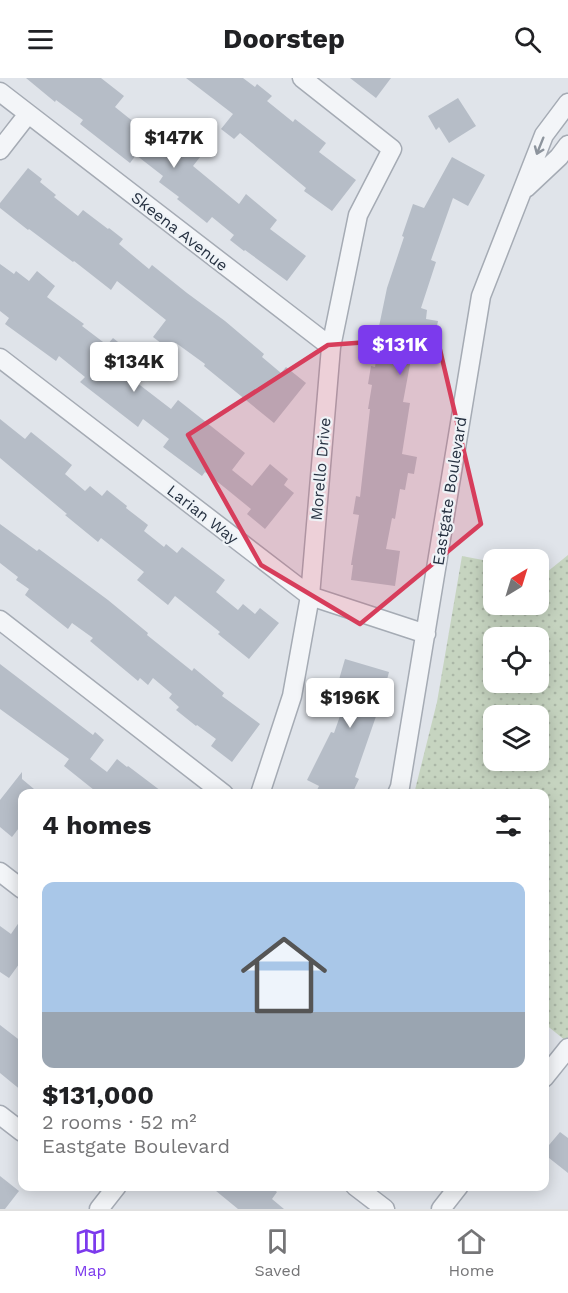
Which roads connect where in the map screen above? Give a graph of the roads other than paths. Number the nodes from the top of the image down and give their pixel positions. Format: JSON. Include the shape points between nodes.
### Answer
{"nodes":[{"id":1,"x":302,"y":78,"type":"edge"},
{"id":2,"x":0,"y":92,"type":"edge"},
{"id":3,"x":568,"y":103,"type":"edge"},
{"id":4,"x":28,"y":114,"type":"junction"},
{"id":5,"x":568,"y":144,"type":"edge"},
{"id":6,"x":0,"y":150,"type":"edge"},
{"id":7,"x":520,"y":194,"type":"junction"},
{"id":8,"x":331,"y":347,"type":"junction"},
{"id":9,"x":0,"y":358,"type":"edge"},
{"id":10,"x":310,"y":596,"type":"junction"},
{"id":11,"x":0,"y":620,"type":"edge"},
{"id":12,"x":426,"y":634,"type":"junction"},
{"id":13,"x":218,"y":789,"type":"edge"},
{"id":14,"x":262,"y":789,"type":"edge"},
{"id":15,"x":399,"y":789,"type":"edge"},
{"id":16,"x":0,"y":872,"type":"edge"},
{"id":17,"x":18,"y":886,"type":"edge"},
{"id":18,"x":560,"y":1056,"type":"edge"},
{"id":19,"x":549,"y":1071,"type":"edge"},
{"id":20,"x":0,"y":1115,"type":"edge"},
{"id":21,"x":18,"y":1129,"type":"edge"},
{"id":22,"x":113,"y":1191,"type":"edge"},
{"id":23,"x":362,"y":1191,"type":"edge"},
{"id":24,"x":455,"y":1191,"type":"edge"},
{"id":25,"x":99,"y":1209,"type":"edge"},
{"id":26,"x":385,"y":1209,"type":"edge"},
{"id":27,"x":441,"y":1209,"type":"edge"}],
"edges":[{"from":1,"to":8,"type":"street","name":"Morello Drive","via":[[393,149],[358,214]]},
{"from":2,"to":4,"type":"street","name":"Skeena Avenue"},
{"from":3,"to":7,"type":"street","name":"Eastgate Boulevard","one_way":true,"via":[[544,135]]},
{"from":4,"to":6,"type":"street"},
{"from":4,"to":8,"type":"street","name":"Skeena Avenue"},
{"from":5,"to":7,"type":"street","name":"Eastgate Boulevard"},
{"from":7,"to":12,"type":"street","name":"Eastgate Boulevard","via":[[481,296]]},
{"from":8,"to":10,"type":"street","name":"Morello Drive"},
{"from":9,"to":10,"type":"street","name":"Larian Way"},
{"from":10,"to":12,"type":"street","name":"Larian Way"},
{"from":10,"to":14,"type":"street","name":"Morello Drive","via":[[292,696]]},
{"from":11,"to":13,"type":"street"},
{"from":12,"to":15,"type":"street","name":"Eastgate Boulevard"},
{"from":16,"to":17,"type":"street"},
{"from":18,"to":19,"type":"street"},
{"from":20,"to":21,"type":"street"},
{"from":22,"to":25,"type":"street"},
{"from":23,"to":26,"type":"street"},
{"from":24,"to":27,"type":"street"}]}
